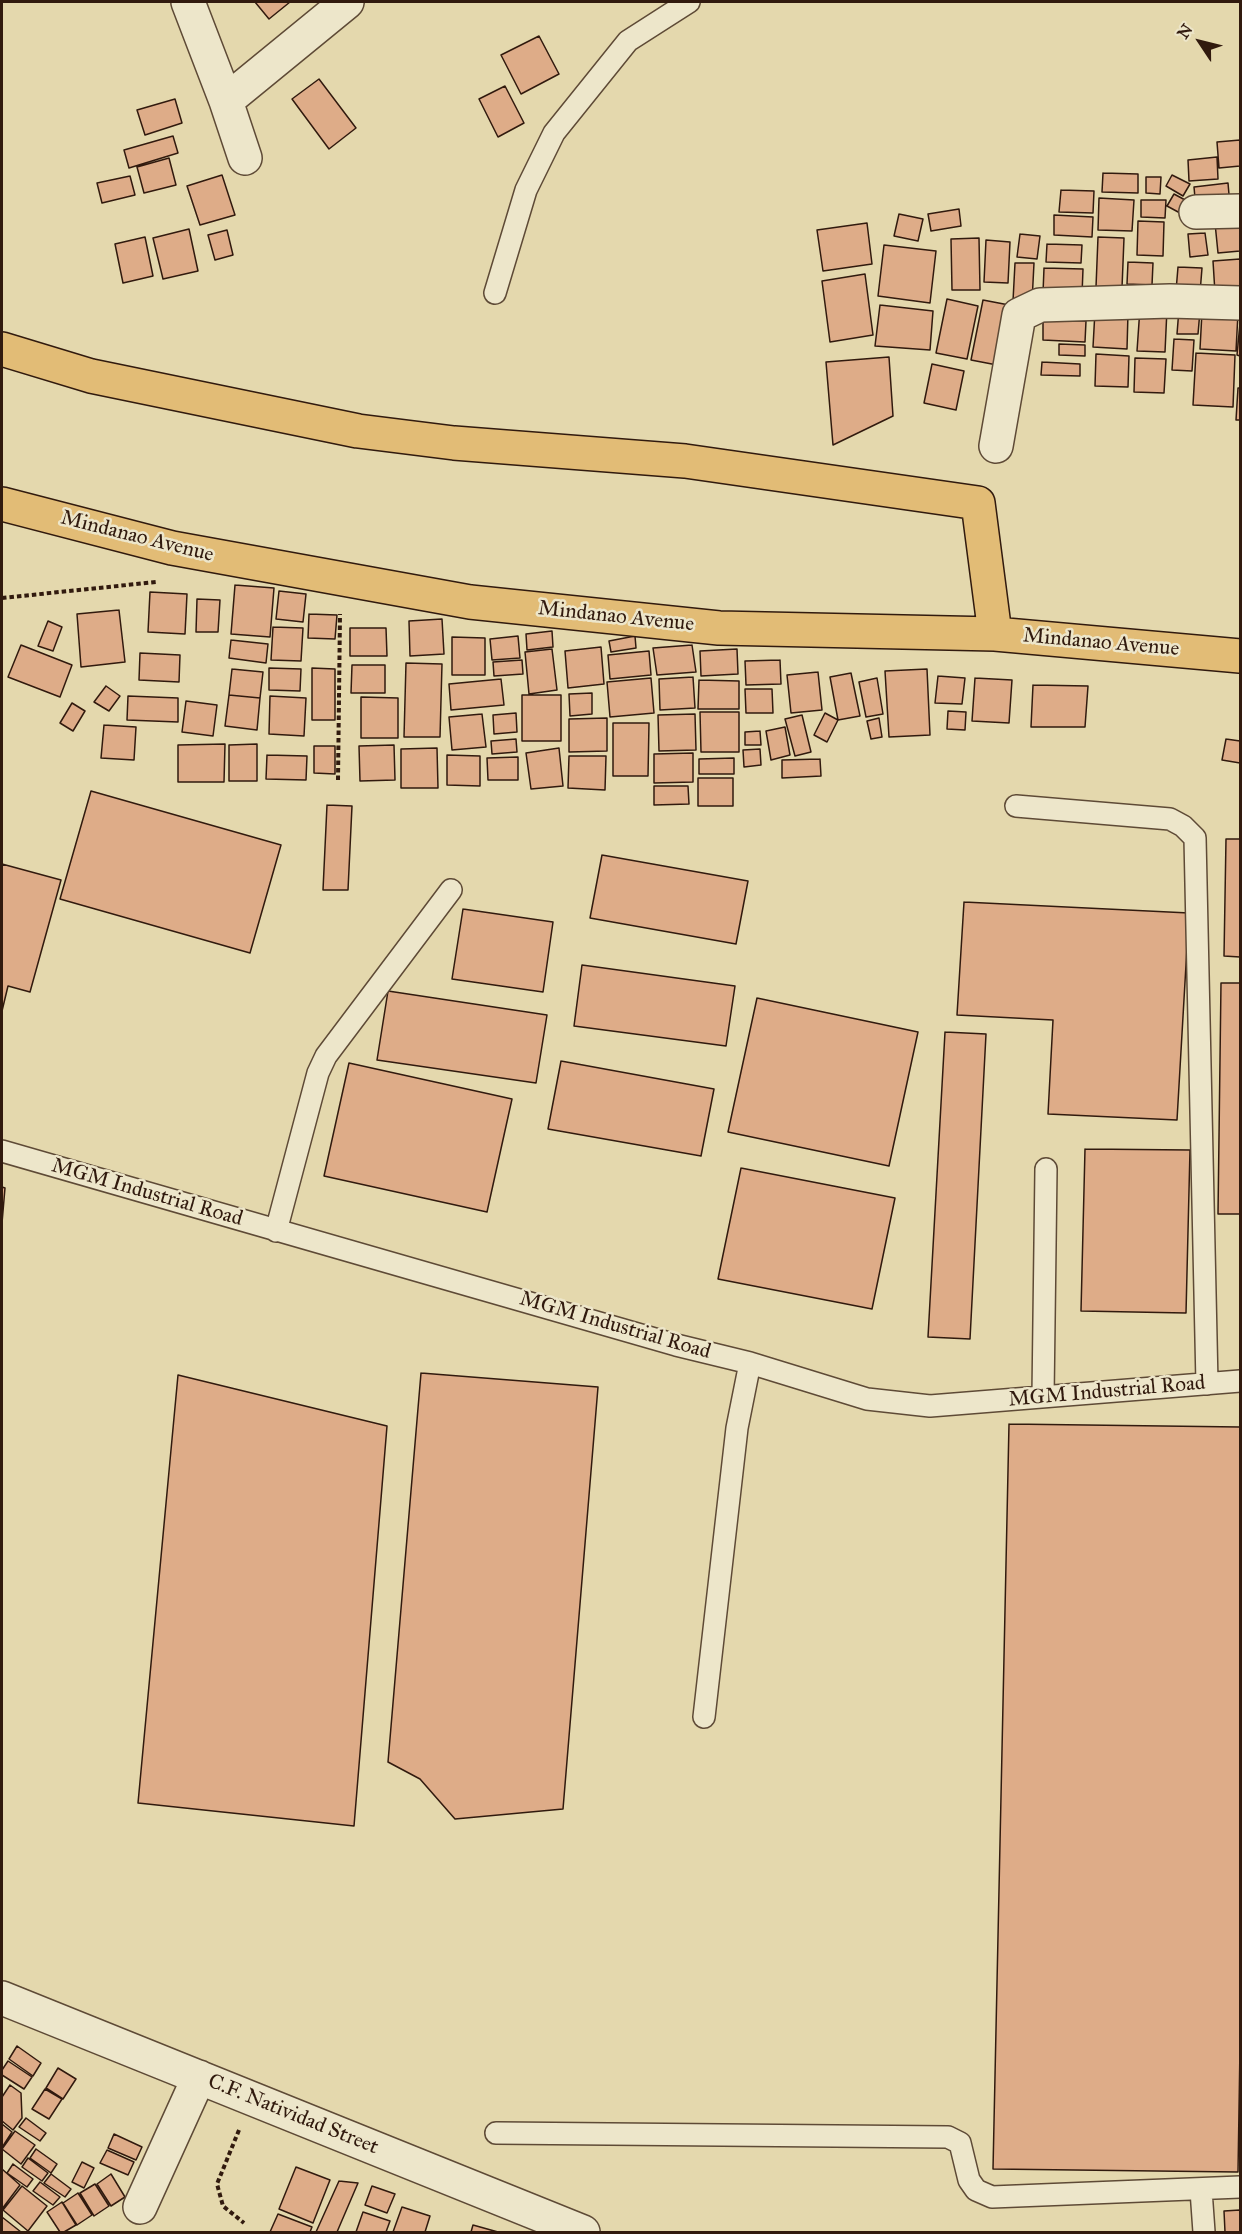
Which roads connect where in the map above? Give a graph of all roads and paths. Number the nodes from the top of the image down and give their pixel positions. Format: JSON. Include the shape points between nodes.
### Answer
{"nodes":[{"id":1,"x":188,"y":2,"type":"edge"},
{"id":2,"x":347,"y":2,"type":"edge"},
{"id":3,"x":689,"y":2,"type":"edge"},
{"id":4,"x":226,"y":101,"type":"junction"},
{"id":5,"x":244,"y":158,"type":"dead end"},
{"id":6,"x":1240,"y":210,"type":"edge"},
{"id":7,"x":1196,"y":212,"type":"dead end"},
{"id":8,"x":495,"y":293,"type":"dead end"},
{"id":9,"x":1240,"y":303,"type":"edge"},
{"id":10,"x":2,"y":349,"type":"edge"},
{"id":11,"x":996,"y":446,"type":"dead end"},
{"id":12,"x":2,"y":504,"type":"edge"},
{"id":13,"x":339,"y":580,"type":"junction"},
{"id":14,"x":995,"y":634,"type":"junction"},
{"id":15,"x":1240,"y":656,"type":"edge"},
{"id":16,"x":338,"y":780,"type":"dead end"},
{"id":17,"x":1016,"y":806,"type":"dead end"},
{"id":18,"x":452,"y":890,"type":"dead end"},
{"id":19,"x":2,"y":1151,"type":"edge"},
{"id":20,"x":1046,"y":1169,"type":"dead end"},
{"id":21,"x":276,"y":1231,"type":"junction"},
{"id":22,"x":750,"y":1363,"type":"junction"},
{"id":23,"x":1240,"y":1381,"type":"edge"},
{"id":24,"x":1208,"y":1384,"type":"junction"},
{"id":25,"x":1043,"y":1396,"type":"junction"},
{"id":26,"x":704,"y":1717,"type":"dead end"},
{"id":27,"x":2,"y":1998,"type":"edge"},
{"id":28,"x":199,"y":2077,"type":"junction"},
{"id":29,"x":253,"y":2099,"type":"junction"},
{"id":30,"x":496,"y":2133,"type":"dead end"},
{"id":31,"x":1240,"y":2187,"type":"edge"},
{"id":32,"x":1201,"y":2190,"type":"junction"},
{"id":33,"x":140,"y":2206,"type":"dead end"},
{"id":34,"x":244,"y":2223,"type":"dead end"},
{"id":35,"x":583,"y":2232,"type":"edge"},
{"id":36,"x":1204,"y":2232,"type":"edge"}],
"edges":[{"from":1,"to":4,"type":"street"},
{"from":2,"to":4,"type":"street"},
{"from":3,"to":8,"type":"lane","via":[[627,41],[554,133],[526,190]]},
{"from":4,"to":5,"type":"street"},
{"from":6,"to":7,"type":"street"},
{"from":9,"to":11,"type":"street","via":[[1040,304],[1019,315]]},
{"from":10,"to":14,"type":"main road","via":[[91,376],[358,431],[454,444],[685,461],[978,503]]},
{"from":12,"to":13,"type":"main road","name":"Mindanao Avenue","via":[[172,548]]},
{"from":13,"to":14,"type":"main road","name":"Mindanao Avenue","via":[[470,602],[719,628]]},
{"from":13,"to":16,"type":"path"},
{"from":14,"to":15,"type":"main road","name":"Mindanao Avenue"},
{"from":17,"to":24,"type":"lane","via":[[1170,819],[1195,838]]},
{"from":18,"to":21,"type":"lane","via":[[326,1056],[318,1073]]},
{"from":19,"to":21,"type":"lane","name":"MGM Industrial Road"},
{"from":20,"to":25,"type":"lane"},
{"from":21,"to":22,"type":"lane","name":"MGM Industrial Road"},
{"from":22,"to":25,"type":"lane","name":"MGM Industrial Road","via":[[888,1402],[930,1406]]},
{"from":22,"to":26,"type":"lane","via":[[737,1428]]},
{"from":23,"to":24,"type":"lane","name":"MGM Industrial Road"},
{"from":24,"to":25,"type":"lane","name":"MGM Industrial Road"},
{"from":27,"to":28,"type":"street","name":"C.F. Natividad Street"},
{"from":28,"to":29,"type":"street","name":"C.F. Natividad Street"},
{"from":28,"to":33,"type":"street"},
{"from":29,"to":34,"type":"path","via":[[217,2184],[223,2206]]},
{"from":29,"to":35,"type":"street","name":"C.F. Natividad Street"},
{"from":30,"to":32,"type":"lane","via":[[948,2137],[960,2143],[972,2185],[992,2196]]},
{"from":31,"to":32,"type":"lane"},
{"from":32,"to":36,"type":"lane"}]}
